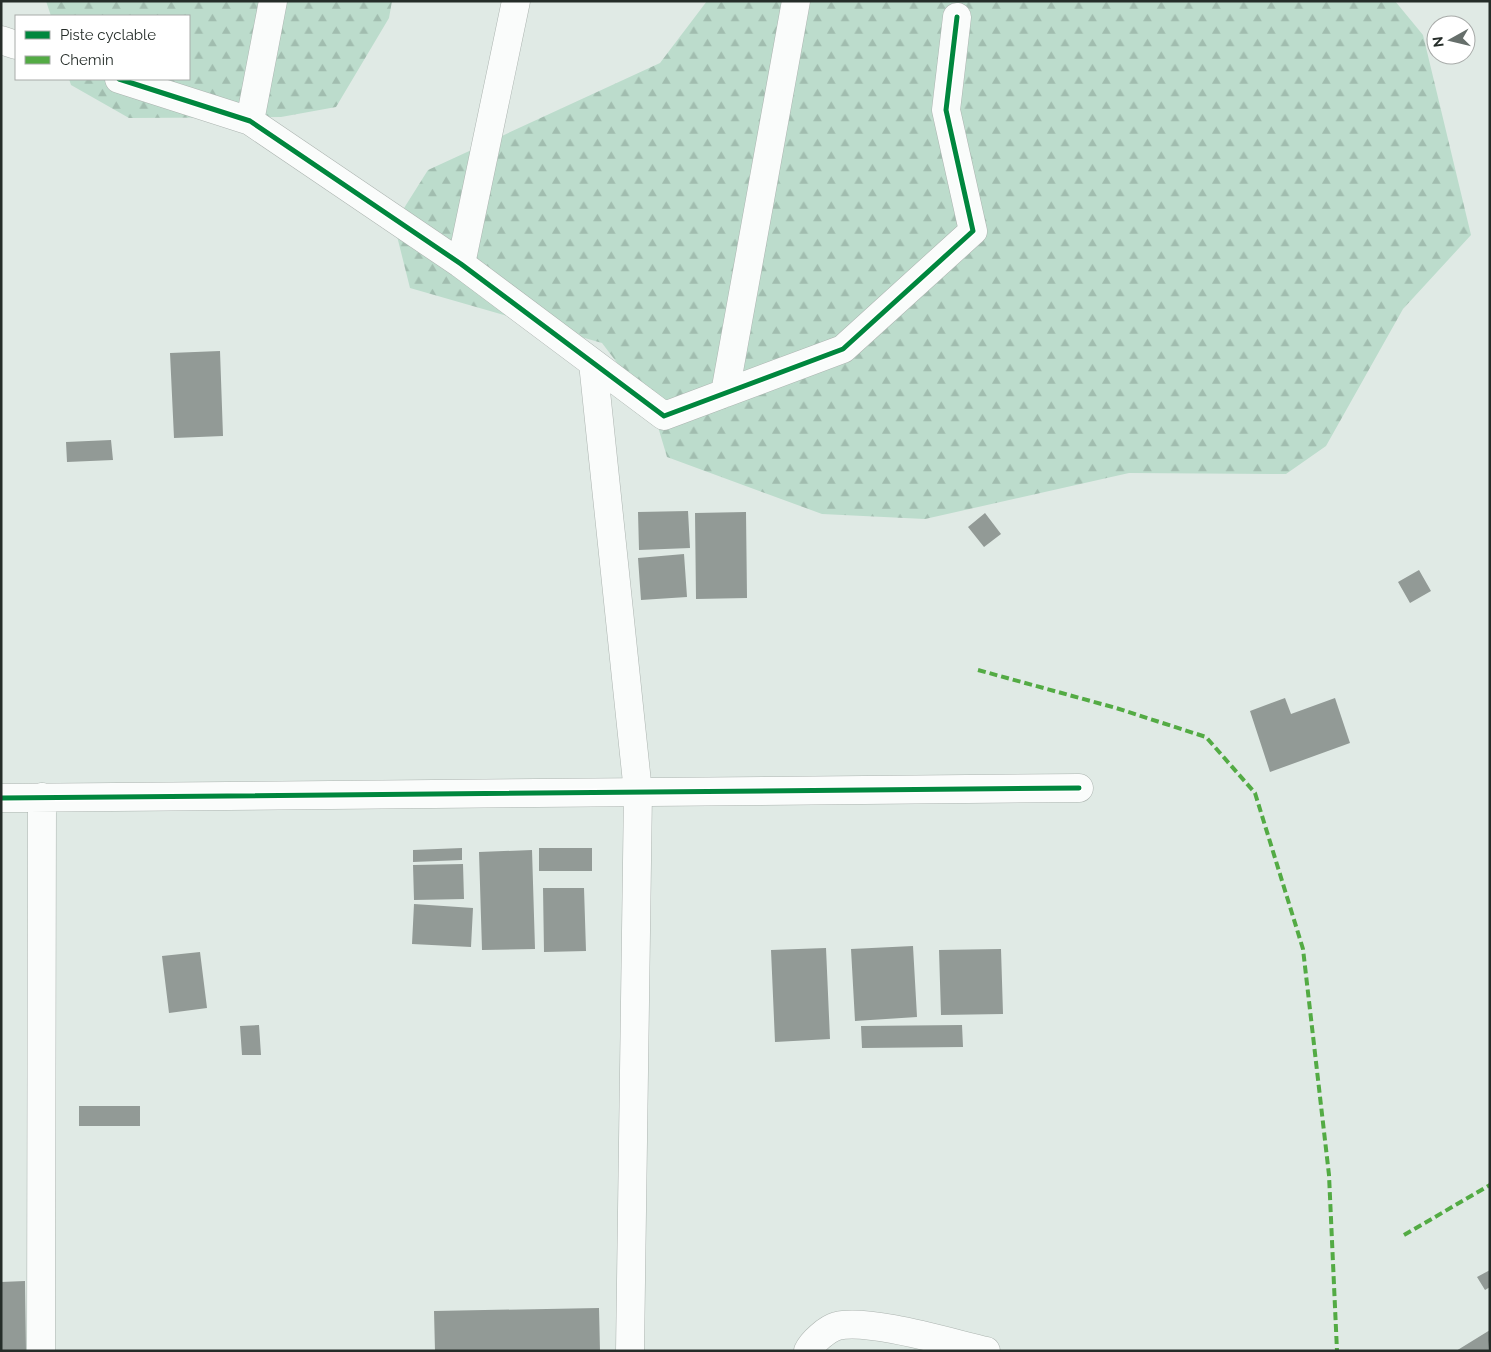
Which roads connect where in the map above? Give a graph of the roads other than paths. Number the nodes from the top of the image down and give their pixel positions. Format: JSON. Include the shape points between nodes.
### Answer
{"nodes":[{"id":1,"x":273,"y":1,"type":"edge"},
{"id":2,"x":516,"y":1,"type":"edge"},
{"id":3,"x":796,"y":1,"type":"edge"},
{"id":4,"x":956,"y":17,"type":"dead end"},
{"id":5,"x":1,"y":40,"type":"edge"},
{"id":6,"x":15,"y":45,"type":"edge"},
{"id":7,"x":122,"y":80,"type":"edge"},
{"id":8,"x":250,"y":121,"type":"junction"},
{"id":9,"x":461,"y":264,"type":"junction"},
{"id":10,"x":593,"y":363,"type":"junction"},
{"id":11,"x":724,"y":393,"type":"junction"},
{"id":12,"x":1079,"y":788,"type":"dead end"},
{"id":13,"x":638,"y":792,"type":"junction"},
{"id":14,"x":1,"y":798,"type":"edge"},
{"id":15,"x":42,"y":798,"type":"junction"},
{"id":16,"x":40,"y":1351,"type":"edge"},
{"id":17,"x":630,"y":1351,"type":"edge"},
{"id":18,"x":808,"y":1351,"type":"edge"},
{"id":19,"x":986,"y":1351,"type":"edge"}],
"edges":[{"from":1,"to":8,"type":"street"},
{"from":2,"to":9,"type":"street"},
{"from":3,"to":11,"type":"street"},
{"from":4,"to":11,"type":"street","via":[[946,110],[973,230],[843,348]]},
{"from":5,"to":6,"type":"street"},
{"from":7,"to":8,"type":"street"},
{"from":8,"to":9,"type":"street"},
{"from":9,"to":10,"type":"street"},
{"from":10,"to":11,"type":"street","via":[[664,416]]},
{"from":10,"to":13,"type":"street"},
{"from":12,"to":13,"type":"street"},
{"from":13,"to":15,"type":"street"},
{"from":13,"to":17,"type":"street"},
{"from":14,"to":15,"type":"street"},
{"from":15,"to":16,"type":"street"},
{"from":18,"to":19,"type":"street","via":[[811,1344],[836,1326],[863,1324]]}]}
